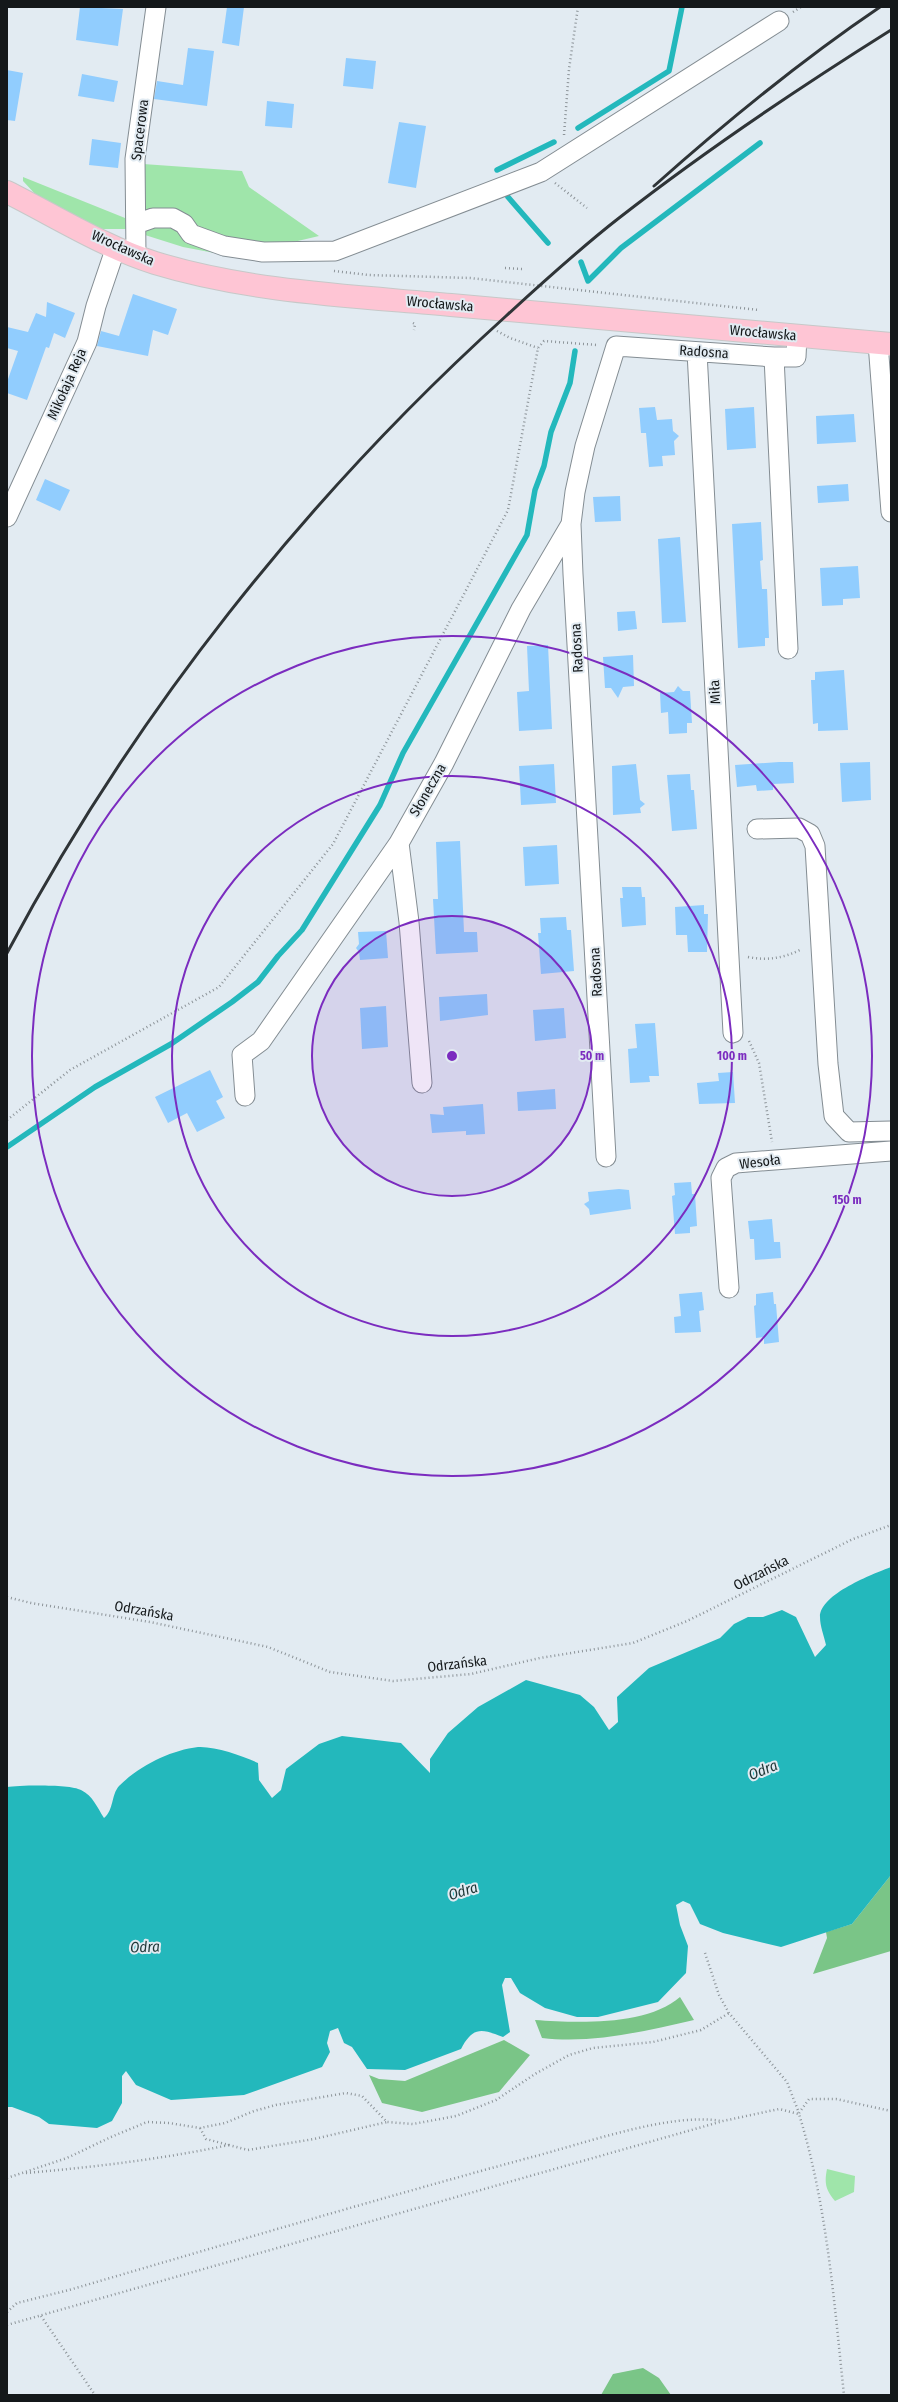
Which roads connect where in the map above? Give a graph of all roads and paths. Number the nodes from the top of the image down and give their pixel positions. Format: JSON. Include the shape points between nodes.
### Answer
{"nodes":[{"id":1,"x":156,"y":7,"type":"edge"},
{"id":2,"x":578,"y":7,"type":"edge"},
{"id":3,"x":779,"y":21,"type":"dead end"},
{"id":4,"x":562,"y":158,"type":"junction"},
{"id":5,"x":541,"y":172,"type":"junction"},
{"id":6,"x":7,"y":192,"type":"edge"},
{"id":7,"x":588,"y":208,"type":"dead end"},
{"id":8,"x":136,"y":224,"type":"junction"},
{"id":9,"x":126,"y":251,"type":"junction"},
{"id":10,"x":505,"y":268,"type":"dead end"},
{"id":11,"x":522,"y":269,"type":"dead end"},
{"id":12,"x":510,"y":282,"type":"dead end"},
{"id":13,"x":760,"y":310,"type":"dead end"},
{"id":14,"x":497,"y":331,"type":"dead end"},
{"id":15,"x":797,"y":336,"type":"junction"},
{"id":16,"x":884,"y":343,"type":"edge"},
{"id":17,"x":616,"y":346,"type":"junction"},
{"id":18,"x":538,"y":348,"type":"junction"},
{"id":19,"x":697,"y":352,"type":"junction"},
{"id":20,"x":774,"y":357,"type":"junction"},
{"id":21,"x":891,"y":512,"type":"edge"},
{"id":22,"x":7,"y":517,"type":"edge"},
{"id":23,"x":571,"y":524,"type":"junction"},
{"id":24,"x":788,"y":649,"type":"dead end"},
{"id":25,"x":757,"y":829,"type":"dead end"},
{"id":26,"x":399,"y":844,"type":"junction"},
{"id":27,"x":821,"y":940,"type":"junction"},
{"id":28,"x":728,"y":947,"type":"junction"},
{"id":29,"x":732,"y":1024,"type":"joint"},
{"id":30,"x":422,"y":1083,"type":"dead end"},
{"id":31,"x":245,"y":1096,"type":"dead end"},
{"id":32,"x":7,"y":1120,"type":"edge"},
{"id":33,"x":891,"y":1131,"type":"edge"},
{"id":34,"x":891,"y":1151,"type":"edge"},
{"id":35,"x":606,"y":1157,"type":"dead end"},
{"id":36,"x":775,"y":1159,"type":"junction"},
{"id":37,"x":729,"y":1288,"type":"dead end"},
{"id":38,"x":891,"y":1525,"type":"edge"},
{"id":39,"x":7,"y":1597,"type":"edge"},
{"id":40,"x":705,"y":1953,"type":"dead end"},
{"id":41,"x":729,"y":2013,"type":"junction"},
{"id":42,"x":891,"y":2111,"type":"edge"},
{"id":43,"x":799,"y":2114,"type":"junction"},
{"id":44,"x":723,"y":2121,"type":"junction"},
{"id":45,"x":387,"y":2122,"type":"junction"},
{"id":46,"x":200,"y":2128,"type":"junction"},
{"id":47,"x":229,"y":2145,"type":"junction"},
{"id":48,"x":20,"y":2174,"type":"junction"},
{"id":49,"x":7,"y":2178,"type":"edge"},
{"id":50,"x":7,"y":2312,"type":"edge"},
{"id":51,"x":41,"y":2316,"type":"junction"},
{"id":52,"x":7,"y":2325,"type":"edge"},
{"id":53,"x":95,"y":2395,"type":"edge"},
{"id":54,"x":844,"y":2395,"type":"edge"}],
"edges":[{"from":1,"to":8,"type":"street","name":"Spacerowa","via":[[135,159]]},
{"from":2,"to":4,"type":"path"},
{"from":3,"to":4,"type":"street"},
{"from":4,"to":5,"type":"street"},
{"from":5,"to":7,"type":"path"},
{"from":5,"to":8,"type":"street","via":[[335,251],[263,252],[224,246],[190,234],[184,224],[173,218],[153,218]]},
{"from":6,"to":9,"type":"main road","name":"Wrocławska"},
{"from":8,"to":9,"type":"street","name":"Spacerowa"},
{"from":9,"to":15,"type":"main road","name":"Wrocławska","via":[[151,262],[199,275],[283,288]]},
{"from":9,"to":22,"type":"street","name":"Mikołaja Reja","via":[[96,306],[87,342]]},
{"from":10,"to":11,"type":"path"},
{"from":12,"to":13,"type":"path"},
{"from":14,"to":18,"type":"path"},
{"from":15,"to":16,"type":"main road","name":"Wrocławska"},
{"from":15,"to":20,"type":"street","name":"Radosna","via":[[796,357]]},
{"from":16,"to":21,"type":"street"},
{"from":17,"to":18,"type":"path","via":[[544,341]]},
{"from":17,"to":19,"type":"street","name":"Radosna"},
{"from":17,"to":23,"type":"street","name":"Radosna","via":[[579,469]]},
{"from":18,"to":32,"type":"path","via":[[508,510],[333,844],[219,987],[70,1070]]},
{"from":19,"to":20,"type":"street","name":"Radosna"},
{"from":19,"to":28,"type":"street","name":"Miła"},
{"from":20,"to":24,"type":"street"},
{"from":23,"to":26,"type":"street","name":"Słoneczna","via":[[521,609],[444,763]]},
{"from":23,"to":35,"type":"street","name":"Radosna"},
{"from":25,"to":27,"type":"street","via":[[799,828],[810,834],[815,846]]},
{"from":26,"to":30,"type":"street","via":[[409,922]]},
{"from":26,"to":31,"type":"street","name":"Słoneczna","via":[[261,1041],[242,1055]]},
{"from":27,"to":28,"type":"path","via":[[790,955],[764,960],[744,956]]},
{"from":27,"to":33,"type":"street","via":[[828,1064],[834,1116],[849,1132]]},
{"from":28,"to":29,"type":"street","name":"Miła"},
{"from":29,"to":36,"type":"path","via":[[746,1035],[758,1059]]},
{"from":34,"to":36,"type":"street","name":"Wesoła"},
{"from":36,"to":37,"type":"street","name":"Wesoła","via":[[736,1163],[726,1168],[721,1178]]},
{"from":38,"to":39,"type":"path","name":"Odrzańska","via":[[853,1539],[687,1622],[633,1643],[540,1658],[471,1674],[393,1681],[330,1672],[268,1647],[150,1622]]},
{"from":40,"to":41,"type":"path","via":[[719,1995]]},
{"from":41,"to":43,"type":"path","via":[[787,2082]]},
{"from":41,"to":45,"type":"path","via":[[701,2030],[653,2042],[593,2048],[570,2054],[534,2074],[496,2100],[456,2116],[413,2124]]},
{"from":42,"to":43,"type":"path","via":[[836,2099],[809,2099]]},
{"from":43,"to":44,"type":"path","via":[[779,2109]]},
{"from":43,"to":54,"type":"path","via":[[822,2209]]},
{"from":44,"to":50,"type":"path","via":[[672,2121],[599,2139],[17,2303]]},
{"from":44,"to":51,"type":"path"},
{"from":45,"to":46,"type":"path","via":[[362,2096],[346,2093],[276,2105],[225,2123]]},
{"from":45,"to":47,"type":"path","via":[[314,2139],[248,2150]]},
{"from":46,"to":47,"type":"path","via":[[206,2139]]},
{"from":46,"to":48,"type":"path","via":[[147,2122],[67,2158]]},
{"from":47,"to":48,"type":"path","via":[[179,2156]]},
{"from":48,"to":49,"type":"path"},
{"from":51,"to":52,"type":"path"},
{"from":51,"to":53,"type":"path"}]}
